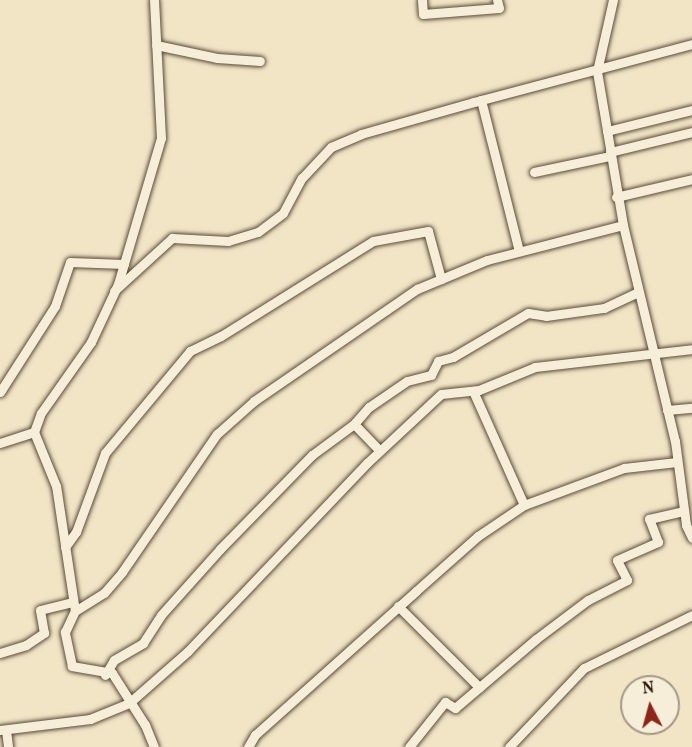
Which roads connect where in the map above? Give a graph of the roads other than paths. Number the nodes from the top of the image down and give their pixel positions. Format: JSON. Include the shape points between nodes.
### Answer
{"nodes":[{"id":1,"x":154,"y":0,"type":"edge"},
{"id":2,"x":422,"y":0,"type":"edge"},
{"id":3,"x":497,"y":0,"type":"edge"},
{"id":4,"x":613,"y":0,"type":"edge"},
{"id":5,"x":692,"y":44,"type":"edge"},
{"id":6,"x":156,"y":45,"type":"junction"},
{"id":7,"x":260,"y":61,"type":"dead end"},
{"id":8,"x":597,"y":71,"type":"junction"},
{"id":9,"x":481,"y":100,"type":"junction"},
{"id":10,"x":692,"y":110,"type":"edge"},
{"id":11,"x":607,"y":131,"type":"junction"},
{"id":12,"x":692,"y":132,"type":"edge"},
{"id":13,"x":610,"y":154,"type":"junction"},
{"id":14,"x":534,"y":172,"type":"dead end"},
{"id":15,"x":692,"y":178,"type":"edge"},
{"id":16,"x":616,"y":197,"type":"junction"},
{"id":17,"x":623,"y":225,"type":"junction"},
{"id":18,"x":519,"y":251,"type":"junction"},
{"id":19,"x":124,"y":264,"type":"junction"},
{"id":20,"x":441,"y":279,"type":"junction"},
{"id":21,"x":114,"y":291,"type":"junction"},
{"id":22,"x":638,"y":292,"type":"junction"},
{"id":23,"x":692,"y":349,"type":"edge"},
{"id":24,"x":652,"y":354,"type":"junction"},
{"id":25,"x":473,"y":391,"type":"junction"},
{"id":26,"x":0,"y":392,"type":"edge"},
{"id":27,"x":692,"y":408,"type":"edge"},
{"id":28,"x":667,"y":410,"type":"junction"},
{"id":29,"x":354,"y":424,"type":"junction"},
{"id":30,"x":34,"y":432,"type":"junction"},
{"id":31,"x":0,"y":443,"type":"edge"},
{"id":32,"x":380,"y":451,"type":"junction"},
{"id":33,"x":676,"y":462,"type":"junction"},
{"id":34,"x":692,"y":495,"type":"edge"},
{"id":35,"x":682,"y":497,"type":"junction"},
{"id":36,"x":525,"y":505,"type":"junction"},
{"id":37,"x":684,"y":511,"type":"junction"},
{"id":38,"x":692,"y":538,"type":"edge"},
{"id":39,"x":65,"y":547,"type":"junction"},
{"id":40,"x":74,"y":606,"type":"junction"},
{"id":41,"x":398,"y":606,"type":"junction"},
{"id":42,"x":692,"y":615,"type":"edge"},
{"id":43,"x":0,"y":653,"type":"edge"},
{"id":44,"x":105,"y":675,"type":"junction"},
{"id":45,"x":479,"y":687,"type":"junction"},
{"id":46,"x":129,"y":703,"type":"junction"},
{"id":47,"x":3,"y":730,"type":"edge"},
{"id":48,"x":8,"y":747,"type":"edge"},
{"id":49,"x":154,"y":747,"type":"edge"},
{"id":50,"x":248,"y":747,"type":"edge"},
{"id":51,"x":409,"y":747,"type":"edge"},
{"id":52,"x":509,"y":747,"type":"edge"}],
"edges":[{"from":1,"to":6,"type":"street"},
{"from":2,"to":3,"type":"street","via":[[423,14],[499,8]]},
{"from":4,"to":8,"type":"street"},
{"from":5,"to":8,"type":"street"},
{"from":6,"to":7,"type":"street","via":[[217,58]]},
{"from":6,"to":19,"type":"street","via":[[161,138]]},
{"from":8,"to":9,"type":"street"},
{"from":8,"to":11,"type":"street"},
{"from":9,"to":18,"type":"street"},
{"from":9,"to":21,"type":"street","via":[[361,134],[331,147],[302,178],[283,213],[258,232],[228,241],[172,238]]},
{"from":10,"to":11,"type":"street"},
{"from":11,"to":13,"type":"street"},
{"from":12,"to":13,"type":"street"},
{"from":13,"to":14,"type":"street"},
{"from":13,"to":16,"type":"street"},
{"from":15,"to":16,"type":"street"},
{"from":16,"to":17,"type":"street"},
{"from":17,"to":18,"type":"street"},
{"from":17,"to":22,"type":"street"},
{"from":18,"to":20,"type":"street"},
{"from":19,"to":21,"type":"street"},
{"from":19,"to":26,"type":"street","via":[[70,261],[55,306]]},
{"from":20,"to":39,"type":"street","via":[[428,231],[373,241],[221,336],[190,351],[105,453],[76,531]]},
{"from":20,"to":40,"type":"street","via":[[417,289],[255,401],[216,434],[122,572],[104,592]]},
{"from":21,"to":30,"type":"street","via":[[91,342],[41,413]]},
{"from":22,"to":24,"type":"street"},
{"from":22,"to":29,"type":"street","via":[[604,308],[546,316],[528,313],[453,357],[438,361],[431,375],[407,381],[369,407]]},
{"from":23,"to":24,"type":"street"},
{"from":24,"to":25,"type":"street","via":[[535,368]]},
{"from":24,"to":28,"type":"street"},
{"from":25,"to":32,"type":"street","via":[[441,394]]},
{"from":25,"to":36,"type":"street"},
{"from":27,"to":28,"type":"street"},
{"from":28,"to":33,"type":"street"},
{"from":29,"to":32,"type":"street"},
{"from":29,"to":44,"type":"street","via":[[312,455],[270,495],[161,615],[143,643],[114,660]]},
{"from":30,"to":31,"type":"street"},
{"from":30,"to":39,"type":"street","via":[[56,486]]},
{"from":32,"to":46,"type":"street","via":[[241,599]]},
{"from":33,"to":35,"type":"street"},
{"from":33,"to":36,"type":"street","via":[[624,468]]},
{"from":34,"to":35,"type":"street"},
{"from":35,"to":37,"type":"street"},
{"from":36,"to":41,"type":"street","via":[[478,536]]},
{"from":37,"to":38,"type":"street"},
{"from":37,"to":45,"type":"street","via":[[649,519],[658,542],[617,560],[627,580],[588,600]]},
{"from":39,"to":40,"type":"street"},
{"from":40,"to":43,"type":"street","via":[[40,610],[44,633],[26,645]]},
{"from":40,"to":44,"type":"street","via":[[65,632],[72,666]]},
{"from":41,"to":45,"type":"street"},
{"from":41,"to":50,"type":"street","via":[[255,735]]},
{"from":42,"to":52,"type":"street","via":[[584,668]]},
{"from":44,"to":46,"type":"street","via":[[112,673]]},
{"from":45,"to":51,"type":"street","via":[[455,708],[445,702]]},
{"from":46,"to":47,"type":"street","via":[[90,719]]},
{"from":46,"to":49,"type":"street","via":[[146,725]]},
{"from":47,"to":48,"type":"street"}]}
